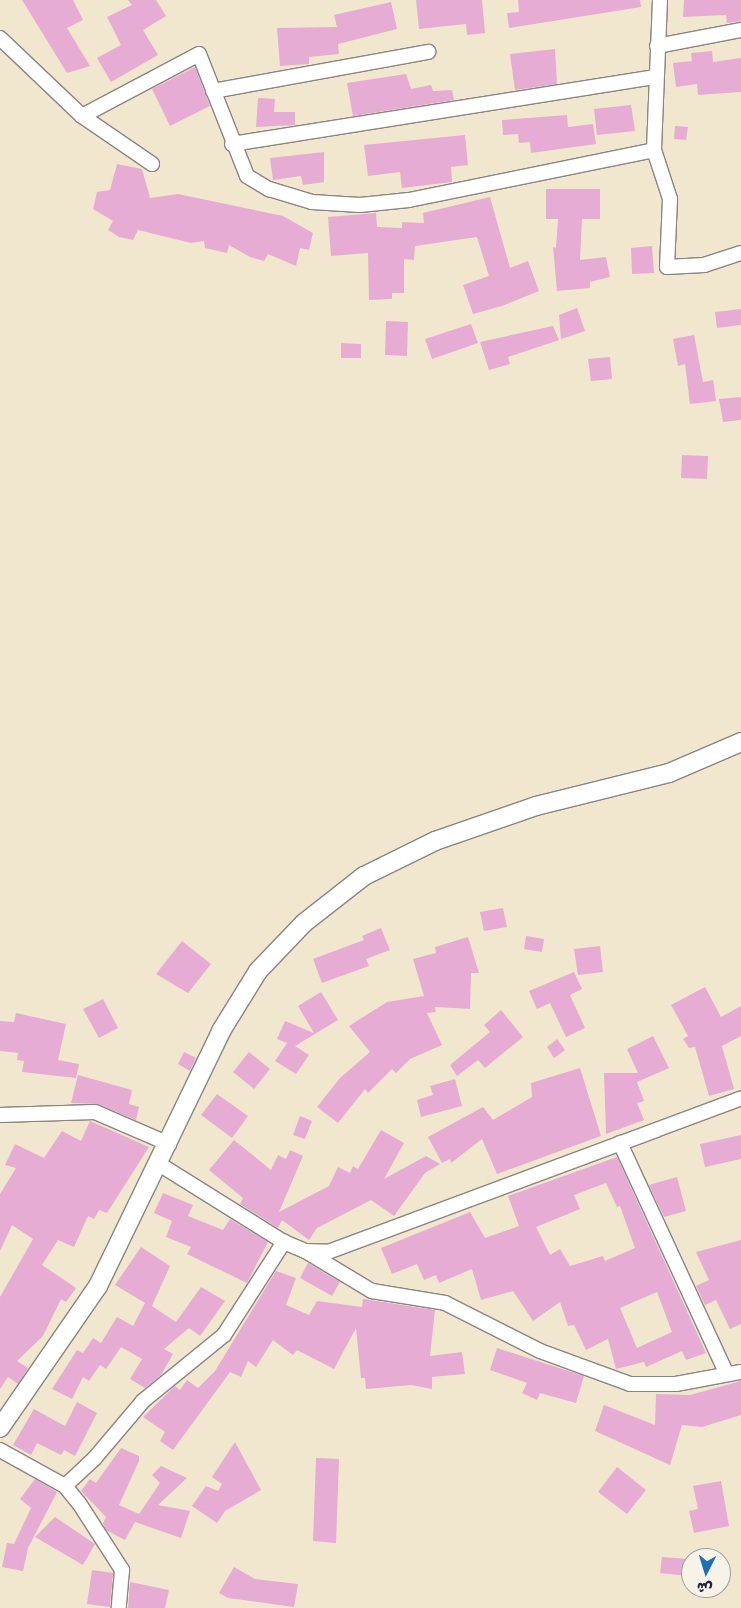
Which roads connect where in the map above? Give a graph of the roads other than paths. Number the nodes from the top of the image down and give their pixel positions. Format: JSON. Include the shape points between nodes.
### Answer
{"nodes":[{"id":1,"x":660,"y":0,"type":"edge"},
{"id":2,"x":741,"y":30,"type":"edge"},
{"id":3,"x":0,"y":38,"type":"edge"},
{"id":4,"x":658,"y":46,"type":"junction"},
{"id":5,"x":428,"y":52,"type":"dead end"},
{"id":6,"x":656,"y":77,"type":"junction"},
{"id":7,"x":213,"y":91,"type":"junction"},
{"id":8,"x":82,"y":116,"type":"junction"},
{"id":9,"x":232,"y":144,"type":"junction"},
{"id":10,"x":654,"y":150,"type":"junction"},
{"id":11,"x":152,"y":164,"type":"dead end"},
{"id":12,"x":741,"y":253,"type":"edge"},
{"id":13,"x":741,"y":742,"type":"edge"},
{"id":14,"x":741,"y":1098,"type":"edge"},
{"id":15,"x":0,"y":1116,"type":"edge"},
{"id":16,"x":620,"y":1143,"type":"junction"},
{"id":17,"x":169,"y":1144,"type":"junction"},
{"id":18,"x":159,"y":1164,"type":"junction"},
{"id":19,"x":284,"y":1242,"type":"junction"},
{"id":20,"x":306,"y":1251,"type":"junction"},
{"id":21,"x":726,"y":1372,"type":"junction"},
{"id":22,"x":741,"y":1372,"type":"edge"},
{"id":23,"x":0,"y":1428,"type":"edge"},
{"id":24,"x":0,"y":1450,"type":"edge"},
{"id":25,"x":65,"y":1486,"type":"junction"},
{"id":26,"x":119,"y":1608,"type":"edge"}],
"edges":[{"from":1,"to":4,"type":"street"},
{"from":2,"to":4,"type":"street"},
{"from":3,"to":8,"type":"street"},
{"from":4,"to":6,"type":"street"},
{"from":5,"to":7,"type":"street"},
{"from":6,"to":9,"type":"street"},
{"from":6,"to":10,"type":"street"},
{"from":7,"to":8,"type":"street","via":[[199,54]]},
{"from":7,"to":9,"type":"street"},
{"from":8,"to":11,"type":"street"},
{"from":9,"to":10,"type":"street","via":[[247,176],[269,189],[312,202],[360,205],[409,200]]},
{"from":10,"to":12,"type":"street","via":[[670,199],[667,267],[704,265]]},
{"from":13,"to":17,"type":"street","via":[[669,773],[536,806],[435,841],[364,876],[304,923],[258,971],[221,1030]]},
{"from":14,"to":16,"type":"street"},
{"from":15,"to":17,"type":"street","via":[[95,1112]]},
{"from":16,"to":20,"type":"street","via":[[328,1252]]},
{"from":16,"to":21,"type":"street"},
{"from":17,"to":18,"type":"street"},
{"from":18,"to":19,"type":"street"},
{"from":18,"to":23,"type":"street","via":[[98,1286]]},
{"from":19,"to":20,"type":"street"},
{"from":19,"to":25,"type":"street","via":[[224,1335],[143,1401],[94,1459]]},
{"from":20,"to":21,"type":"street","via":[[372,1291],[445,1303],[540,1351],[630,1384],[676,1384]]},
{"from":21,"to":22,"type":"street"},
{"from":24,"to":25,"type":"street"},
{"from":25,"to":26,"type":"street","via":[[122,1570]]}]}
